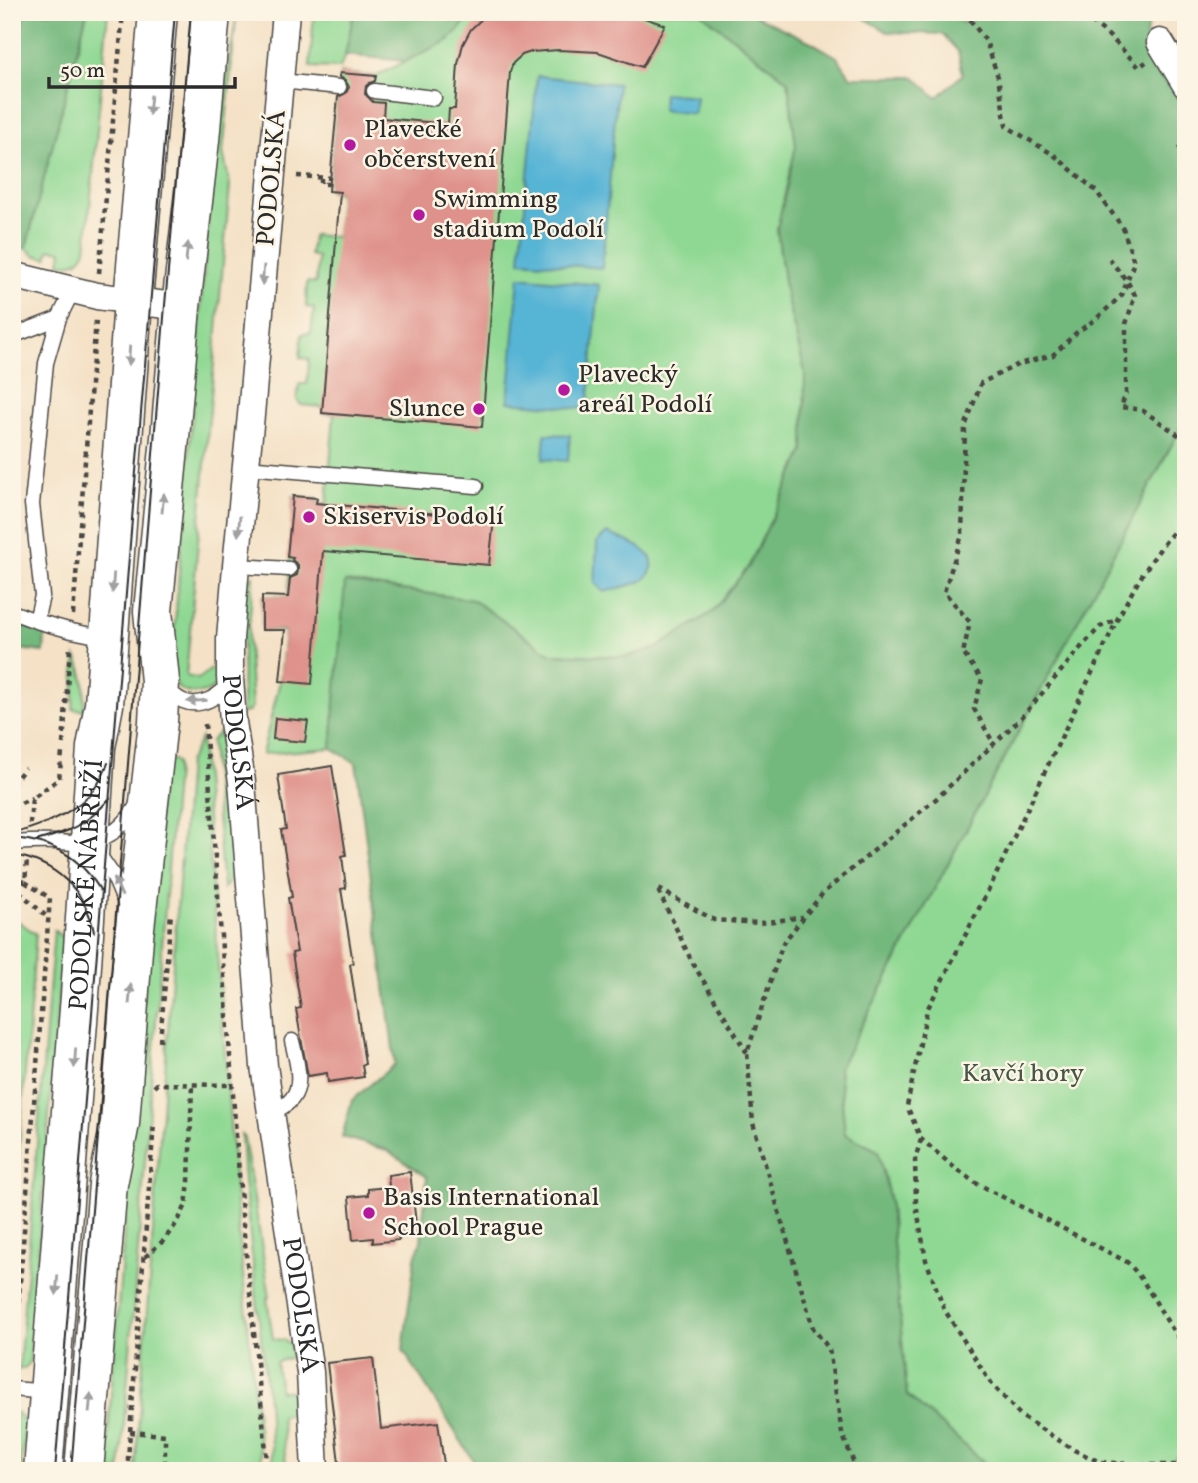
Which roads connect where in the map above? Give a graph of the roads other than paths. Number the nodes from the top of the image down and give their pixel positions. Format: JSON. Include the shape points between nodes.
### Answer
{"nodes":[{"id":1,"x":158,"y":12,"type":"edge"},
{"id":2,"x":211,"y":12,"type":"edge"},
{"id":3,"x":286,"y":12,"type":"edge"},
{"id":4,"x":1161,"y":45,"type":"road end"},
{"id":5,"x":281,"y":81,"type":"junction"},
{"id":6,"x":1186,"y":85,"type":"edge"},
{"id":7,"x":339,"y":87,"type":"dead end"},
{"id":8,"x":374,"y":91,"type":"dead end"},
{"id":9,"x":434,"y":98,"type":"dead end"},
{"id":10,"x":12,"y":275,"type":"edge"},
{"id":11,"x":100,"y":295,"type":"junction"},
{"id":12,"x":181,"y":307,"type":"junction"},
{"id":13,"x":59,"y":318,"type":"junction"},
{"id":14,"x":12,"y":336,"type":"edge"},
{"id":15,"x":245,"y":467,"type":"junction"},
{"id":16,"x":476,"y":486,"type":"dead end"},
{"id":17,"x":236,"y":566,"type":"junction"},
{"id":18,"x":289,"y":569,"type":"dead end"},
{"id":19,"x":12,"y":612,"type":"edge"},
{"id":20,"x":36,"y":621,"type":"junction"},
{"id":21,"x":110,"y":638,"type":"junction"},
{"id":22,"x":230,"y":677,"type":"junction"},
{"id":23,"x":160,"y":681,"type":"junction"},
{"id":24,"x":150,"y":783,"type":"junction"},
{"id":25,"x":12,"y":843,"type":"edge"},
{"id":26,"x":89,"y":843,"type":"junction"},
{"id":27,"x":134,"y":937,"type":"junction"},
{"id":28,"x":292,"y":1041,"type":"dead end"},
{"id":29,"x":271,"y":1112,"type":"junction"},
{"id":30,"x":31,"y":1390,"type":"edge"},
{"id":31,"x":43,"y":1471,"type":"edge"},
{"id":32,"x":84,"y":1471,"type":"edge"},
{"id":33,"x":316,"y":1471,"type":"edge"}],
"edges":[{"from":1,"to":11,"type":"main road","name":"PODOLSKÉ NÁBŘEŽÍ","one_way":true},
{"from":12,"to":2,"type":"main road","name":"PODOLSKÉ NÁBŘEŽÍ","one_way":true},
{"from":3,"to":5,"type":"street","name":"PODOLSKÁ"},
{"from":4,"to":6,"type":"street"},
{"from":5,"to":7,"type":"lane"},
{"from":5,"to":15,"type":"street","name":"PODOLSKÁ","one_way":true},
{"from":8,"to":9,"type":"lane"},
{"from":10,"to":11,"type":"street"},
{"from":11,"to":12,"type":"street"},
{"from":11,"to":13,"type":"lane"},
{"from":11,"to":21,"type":"main road","name":"PODOLSKÉ NÁBŘEŽÍ","one_way":true},
{"from":23,"to":12,"type":"main road","name":"PODOLSKÉ NÁBŘEŽÍ","one_way":true,"via":[[153,611]]},
{"from":13,"to":14,"type":"lane"},
{"from":13,"to":20,"type":"lane","via":[[46,363],[32,504],[42,596]]},
{"from":15,"to":16,"type":"lane"},
{"from":15,"to":17,"type":"street","name":"PODOLSKÁ","one_way":true},
{"from":17,"to":18,"type":"lane"},
{"from":17,"to":22,"type":"street","name":"PODOLSKÁ"},
{"from":19,"to":20,"type":"lane"},
{"from":20,"to":21,"type":"lane"},
{"from":21,"to":26,"type":"main road","name":"PODOLSKÉ NÁBŘEŽÍ"},
{"from":22,"to":23,"type":"lane","one_way":true,"via":[[222,693],[195,703],[181,700]]},
{"from":22,"to":29,"type":"street","name":"PODOLSKÁ"},
{"from":23,"to":24,"type":"main road","name":"PODOLSKÉ NÁBŘEŽÍ"},
{"from":24,"to":26,"type":"lane","via":[[131,817]]},
{"from":24,"to":27,"type":"main road","name":"PODOLSKÉ NÁBŘEŽÍ"},
{"from":25,"to":26,"type":"lane"},
{"from":27,"to":26,"type":"lane","one_way":true,"via":[[114,877]]},
{"from":26,"to":30,"type":"main road","name":"PODOLSKÉ NÁBŘEŽÍ","one_way":true,"via":[[80,996]]},
{"from":32,"to":27,"type":"main road","name":"PODOLSKÉ NÁBŘEŽÍ","one_way":true},
{"from":28,"to":29,"type":"lane","via":[[299,1072],[295,1094],[285,1107]]},
{"from":29,"to":33,"type":"street","name":"PODOLSKÁ","via":[[310,1372]]},
{"from":30,"to":31,"type":"main road","name":"PODOLSKÉ NÁBŘEŽÍ"}]}
